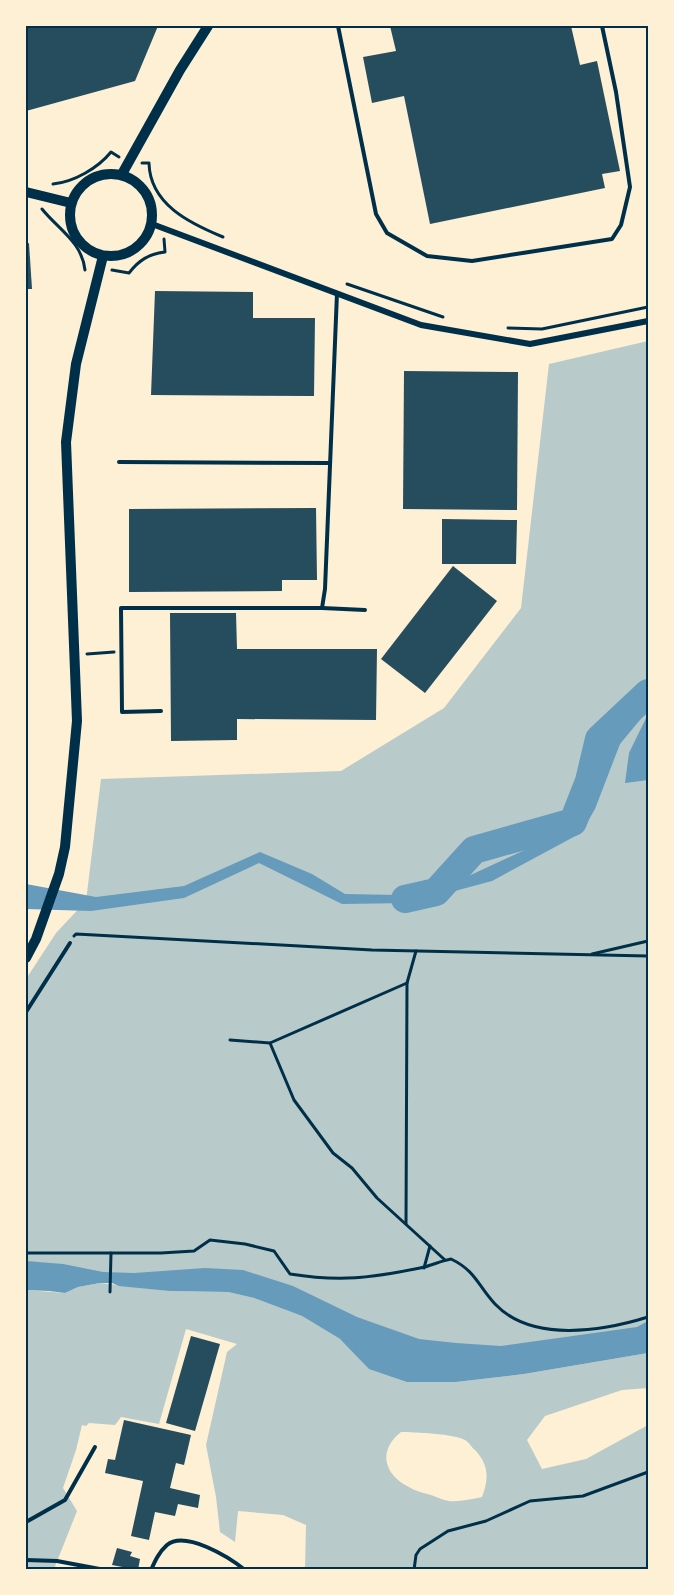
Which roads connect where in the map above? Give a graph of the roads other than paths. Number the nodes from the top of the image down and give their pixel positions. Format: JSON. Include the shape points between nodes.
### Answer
{"nodes":[{"id":1,"x":208,"y":26,"type":"edge"},
{"id":2,"x":338,"y":26,"type":"edge"},
{"id":3,"x":602,"y":26,"type":"edge"},
{"id":4,"x":122,"y":174,"type":"junction"},
{"id":5,"x":26,"y":192,"type":"edge"},
{"id":6,"x":71,"y":203,"type":"junction"},
{"id":7,"x":152,"y":224,"type":"junction"},
{"id":8,"x":103,"y":256,"type":"junction"},
{"id":9,"x":337,"y":294,"type":"junction"},
{"id":10,"x":648,"y":321,"type":"edge"},
{"id":11,"x":119,"y":462,"type":"dead end"},
{"id":12,"x":329,"y":463,"type":"junction"},
{"id":13,"x":322,"y":608,"type":"junction"},
{"id":14,"x":365,"y":610,"type":"dead end"},
{"id":15,"x":161,"y":711,"type":"dead end"},
{"id":16,"x":70,"y":943,"type":"road end"},
{"id":17,"x":26,"y":958,"type":"edge"},
{"id":18,"x":26,"y":1012,"type":"edge"},
{"id":19,"x":95,"y":1447,"type":"dead end"},
{"id":20,"x":26,"y":1522,"type":"edge"},
{"id":21,"x":26,"y":1560,"type":"edge"},
{"id":22,"x":105,"y":1569,"type":"edge"},
{"id":23,"x":151,"y":1569,"type":"edge"},
{"id":24,"x":244,"y":1569,"type":"edge"}],
"edges":[{"from":1,"to":4,"type":"street"},
{"from":2,"to":3,"type":"lane","via":[[376,214],[387,233],[427,256],[472,261],[612,239],[621,225],[630,187]]},
{"from":4,"to":6,"type":"street","via":[[109,173],[91,179],[76,192]]},
{"from":4,"to":7,"type":"street","via":[[134,179],[147,193]]},
{"from":5,"to":6,"type":"street"},
{"from":6,"to":8,"type":"street","via":[[70,217],[76,236],[90,251]]},
{"from":7,"to":8,"type":"street","via":[[134,249]]},
{"from":7,"to":9,"type":"street"},
{"from":8,"to":17,"type":"street","via":[[76,364],[66,442],[77,721],[65,847],[59,874]]},
{"from":9,"to":10,"type":"street","via":[[421,326],[530,344]]},
{"from":9,"to":12,"type":"lane"},
{"from":11,"to":12,"type":"lane"},
{"from":12,"to":13,"type":"lane"},
{"from":13,"to":14,"type":"lane"},
{"from":13,"to":15,"type":"lane","via":[[121,608],[122,711]]},
{"from":16,"to":18,"type":"lane"},
{"from":19,"to":20,"type":"lane","via":[[65,1500]]},
{"from":21,"to":22,"type":"lane"},
{"from":23,"to":24,"type":"lane","via":[[168,1544],[183,1540],[228,1556]]}]}
